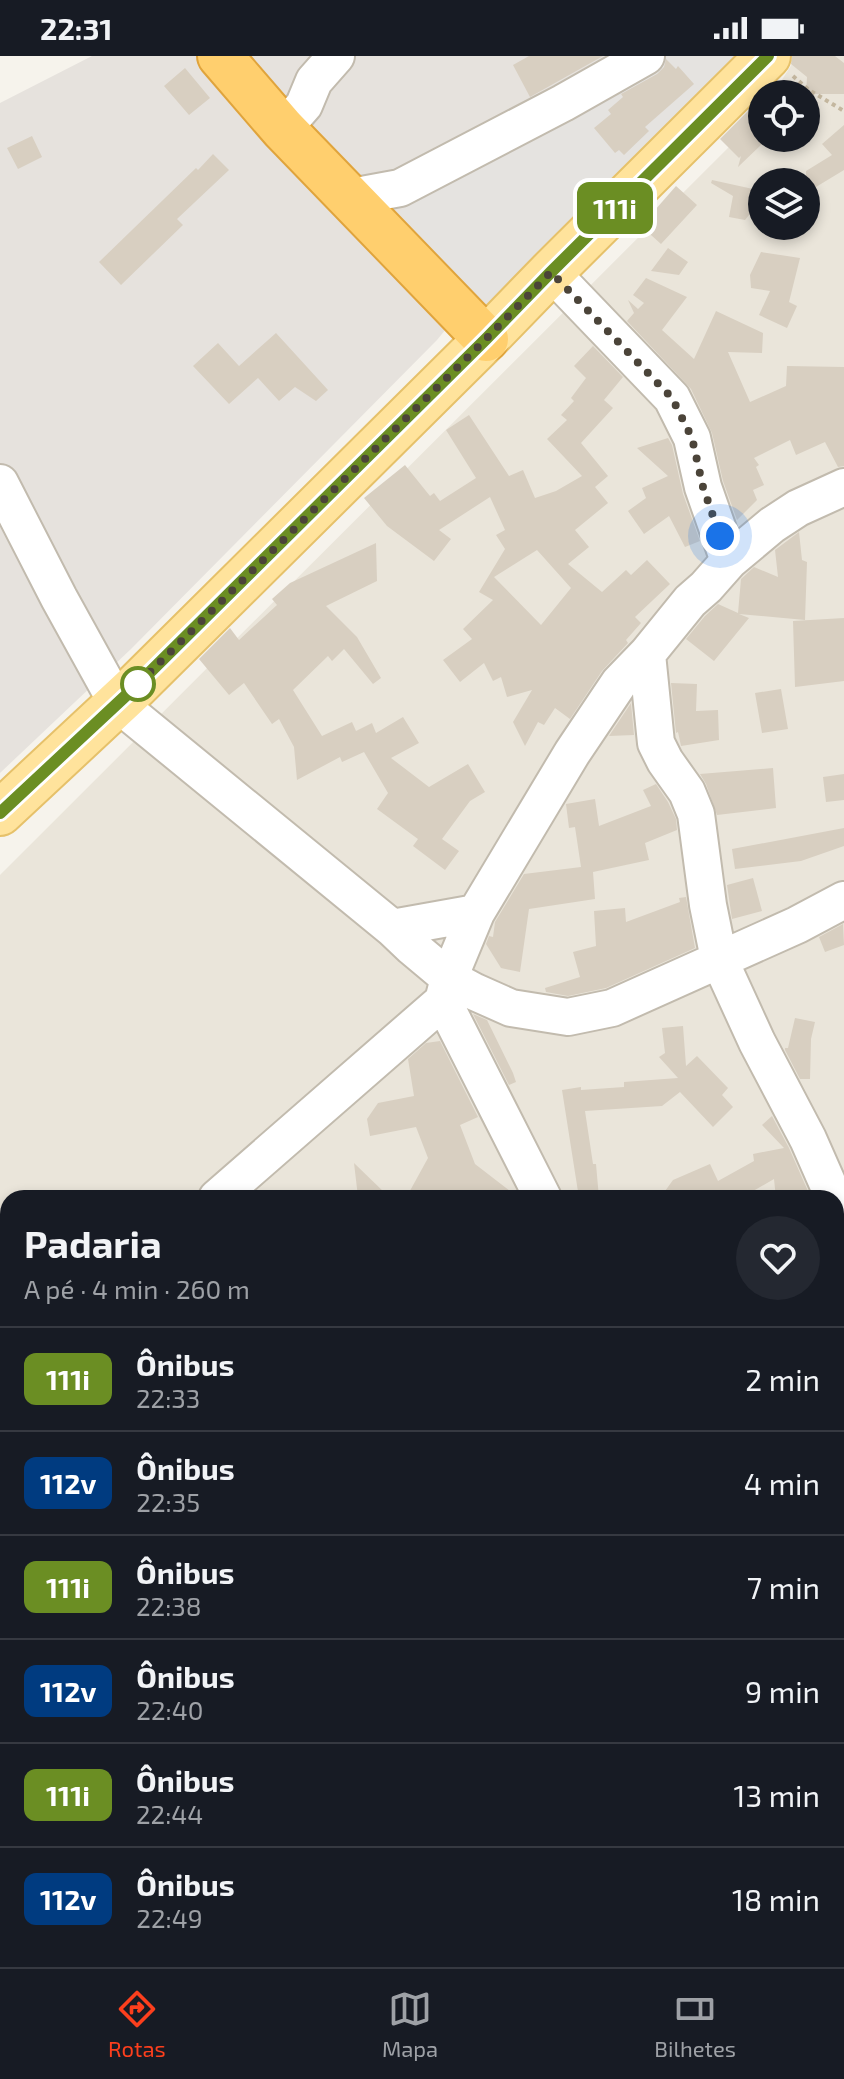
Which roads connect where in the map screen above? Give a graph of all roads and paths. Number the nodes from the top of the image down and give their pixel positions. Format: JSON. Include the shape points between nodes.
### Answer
{"nodes":[{"id":1,"x":220,"y":56,"type":"edge"},
{"id":2,"x":336,"y":56,"type":"edge"},
{"id":3,"x":646,"y":56,"type":"edge"},
{"id":4,"x":779,"y":64,"type":"edge"},
{"id":5,"x":844,"y":111,"type":"edge"},
{"id":6,"x":283,"y":129,"type":"junction"},
{"id":7,"x":400,"y":188,"type":"junction"},
{"id":8,"x":351,"y":197,"type":"junction"},
{"id":9,"x":404,"y":253,"type":"junction"},
{"id":10,"x":551,"y":272,"type":"junction"},
{"id":11,"x":486,"y":339,"type":"junction"},
{"id":12,"x":0,"y":483,"type":"edge"},
{"id":13,"x":844,"y":487,"type":"edge"},
{"id":14,"x":729,"y":561,"type":"junction"},
{"id":15,"x":647,"y":654,"type":"junction"},
{"id":16,"x":117,"y":703,"type":"junction"},
{"id":17,"x":0,"y":813,"type":"edge"},
{"id":18,"x":844,"y":900,"type":"edge"},
{"id":19,"x":476,"y":913,"type":"junction"},
{"id":20,"x":392,"y":928,"type":"junction"},
{"id":21,"x":719,"y":959,"type":"junction"},
{"id":22,"x":446,"y":989,"type":"junction"},
{"id":23,"x":226,"y":1190,"type":"edge"},
{"id":24,"x":539,"y":1190,"type":"edge"},
{"id":25,"x":831,"y":1190,"type":"edge"}],
"edges":[{"from":1,"to":6,"type":"highway"},
{"from":2,"to":6,"type":"street"},
{"from":3,"to":7,"type":"street"},
{"from":4,"to":5,"type":"path"},
{"from":4,"to":10,"type":"main road"},
{"from":6,"to":8,"type":"highway"},
{"from":7,"to":8,"type":"street"},
{"from":7,"to":9,"type":"street"},
{"from":8,"to":9,"type":"highway"},
{"from":9,"to":11,"type":"highway"},
{"from":10,"to":11,"type":"main road"},
{"from":10,"to":14,"type":"street","via":[[672,398],[692,438]]},
{"from":11,"to":16,"type":"main road"},
{"from":12,"to":16,"type":"street"},
{"from":13,"to":14,"type":"street","via":[[798,508]]},
{"from":14,"to":15,"type":"street"},
{"from":15,"to":19,"type":"street","via":[[619,683],[572,753]]},
{"from":15,"to":21,"type":"street","via":[[656,743],[696,814]]},
{"from":16,"to":17,"type":"main road"},
{"from":16,"to":20,"type":"street"},
{"from":18,"to":21,"type":"street"},
{"from":19,"to":20,"type":"street"},
{"from":19,"to":22,"type":"street"},
{"from":20,"to":22,"type":"street"},
{"from":21,"to":22,"type":"street","via":[[612,1008],[568,1017]]},
{"from":21,"to":25,"type":"street"},
{"from":22,"to":23,"type":"street"},
{"from":22,"to":24,"type":"street"}]}
